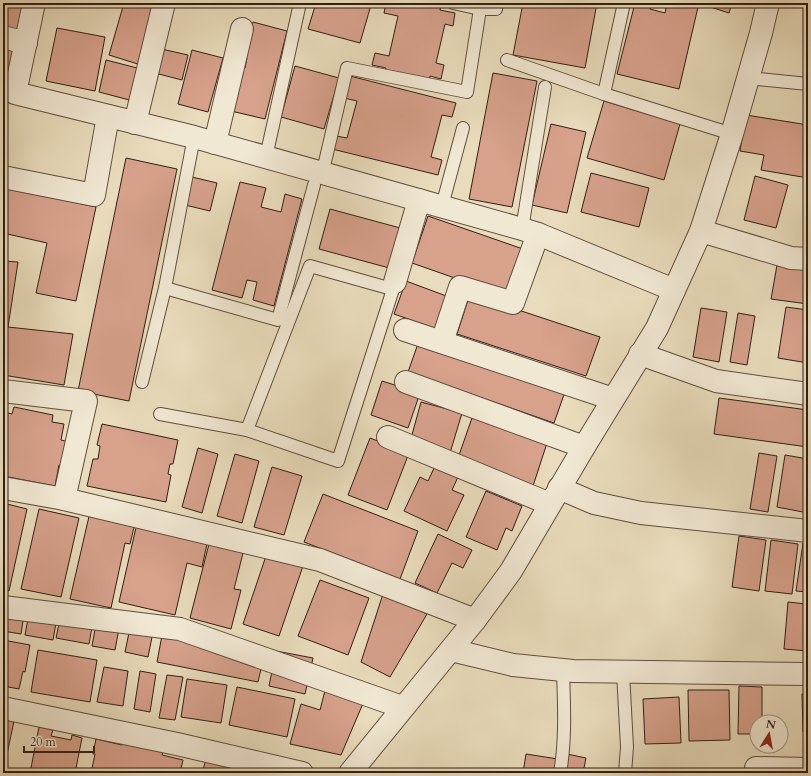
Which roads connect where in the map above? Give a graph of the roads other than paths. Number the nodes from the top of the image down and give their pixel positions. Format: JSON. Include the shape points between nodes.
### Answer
{"nodes":[{"id":1,"x":34,"y":3,"type":"edge"},
{"id":2,"x":164,"y":3,"type":"edge"},
{"id":3,"x":300,"y":3,"type":"edge"},
{"id":4,"x":453,"y":3,"type":"edge"},
{"id":5,"x":498,"y":3,"type":"edge"},
{"id":6,"x":624,"y":3,"type":"edge"},
{"id":7,"x":768,"y":3,"type":"edge"},
{"id":8,"x":480,"y":9,"type":"junction"},
{"id":9,"x":242,"y":29,"type":"dead end"},
{"id":10,"x":3,"y":37,"type":"edge"},
{"id":11,"x":26,"y":43,"type":"junction"},
{"id":12,"x":507,"y":60,"type":"dead end"},
{"id":13,"x":748,"y":78,"type":"junction"},
{"id":14,"x":808,"y":84,"type":"edge"},
{"id":15,"x":546,"y":87,"type":"dead end"},
{"id":16,"x":604,"y":94,"type":"junction"},
{"id":17,"x":108,"y":116,"type":"junction"},
{"id":18,"x":135,"y":123,"type":"junction"},
{"id":19,"x":463,"y":128,"type":"dead end"},
{"id":20,"x":732,"y":134,"type":"junction"},
{"id":21,"x":194,"y":137,"type":"junction"},
{"id":22,"x":215,"y":143,"type":"junction"},
{"id":23,"x":266,"y":157,"type":"junction"},
{"id":24,"x":325,"y":162,"type":"dead end"},
{"id":25,"x":3,"y":177,"type":"edge"},
{"id":26,"x":314,"y":185,"type":"dead end"},
{"id":27,"x":419,"y":200,"type":"junction"},
{"id":28,"x":442,"y":206,"type":"junction"},
{"id":29,"x":701,"y":231,"type":"junction"},
{"id":30,"x":530,"y":232,"type":"junction"},
{"id":31,"x":808,"y":259,"type":"edge"},
{"id":32,"x":394,"y":286,"type":"junction"},
{"id":33,"x":165,"y":288,"type":"junction"},
{"id":34,"x":674,"y":290,"type":"junction"},
{"id":35,"x":405,"y":330,"type":"dead end"},
{"id":36,"x":442,"y":342,"type":"junction"},
{"id":37,"x":640,"y":354,"type":"junction"},
{"id":38,"x":142,"y":382,"type":"dead end"},
{"id":39,"x":406,"y":382,"type":"dead end"},
{"id":40,"x":3,"y":391,"type":"edge"},
{"id":41,"x":808,"y":394,"type":"edge"},
{"id":42,"x":613,"y":399,"type":"junction"},
{"id":43,"x":160,"y":414,"type":"dead end"},
{"id":44,"x":247,"y":430,"type":"junction"},
{"id":45,"x":388,"y":437,"type":"dead end"},
{"id":46,"x":584,"y":447,"type":"junction"},
{"id":47,"x":3,"y":488,"type":"edge"},
{"id":48,"x":555,"y":496,"type":"junction"},
{"id":49,"x":64,"y":499,"type":"junction"},
{"id":50,"x":808,"y":531,"type":"edge"},
{"id":51,"x":3,"y":607,"type":"edge"},
{"id":52,"x":475,"y":620,"type":"junction"},
{"id":53,"x":451,"y":650,"type":"junction"},
{"id":54,"x":563,"y":670,"type":"junction"},
{"id":55,"x":623,"y":672,"type":"junction"},
{"id":56,"x":808,"y":674,"type":"edge"},
{"id":57,"x":402,"y":707,"type":"junction"},
{"id":58,"x":3,"y":708,"type":"edge"},
{"id":59,"x":756,"y":768,"type":"dead end"},
{"id":60,"x":808,"y":769,"type":"edge"},
{"id":61,"x":302,"y":773,"type":"edge"},
{"id":62,"x":350,"y":773,"type":"edge"},
{"id":63,"x":560,"y":773,"type":"edge"},
{"id":64,"x":625,"y":773,"type":"edge"}],
"edges":[{"from":1,"to":11,"type":"street"},
{"from":2,"to":18,"type":"street"},
{"from":3,"to":23,"type":"lane"},
{"from":4,"to":8,"type":"lane"},
{"from":5,"to":8,"type":"lane","via":[[496,9]]},
{"from":6,"to":16,"type":"lane"},
{"from":7,"to":13,"type":"street"},
{"from":8,"to":24,"type":"lane","via":[[467,92],[347,68]]},
{"from":9,"to":22,"type":"street"},
{"from":10,"to":11,"type":"street"},
{"from":11,"to":17,"type":"street","via":[[15,93]]},
{"from":12,"to":16,"type":"lane"},
{"from":13,"to":14,"type":"lane"},
{"from":13,"to":20,"type":"street"},
{"from":15,"to":30,"type":"lane"},
{"from":16,"to":20,"type":"lane"},
{"from":17,"to":18,"type":"street"},
{"from":17,"to":25,"type":"street","via":[[94,195]]},
{"from":18,"to":21,"type":"street"},
{"from":19,"to":28,"type":"lane"},
{"from":20,"to":29,"type":"street"},
{"from":21,"to":22,"type":"street"},
{"from":21,"to":33,"type":"lane"},
{"from":22,"to":23,"type":"street"},
{"from":23,"to":27,"type":"street"},
{"from":26,"to":33,"type":"lane","via":[[278,320]]},
{"from":27,"to":28,"type":"street"},
{"from":27,"to":32,"type":"street"},
{"from":28,"to":30,"type":"street"},
{"from":29,"to":31,"type":"street","via":[[791,258]]},
{"from":29,"to":34,"type":"street"},
{"from":30,"to":34,"type":"street"},
{"from":30,"to":36,"type":"street","via":[[513,303],[460,287]]},
{"from":32,"to":44,"type":"lane","via":[[310,266]]},
{"from":32,"to":44,"type":"lane","via":[[338,461]]},
{"from":33,"to":38,"type":"lane"},
{"from":34,"to":37,"type":"street","via":[[657,328]]},
{"from":35,"to":36,"type":"street"},
{"from":36,"to":42,"type":"street"},
{"from":37,"to":41,"type":"street","via":[[716,381]]},
{"from":37,"to":42,"type":"street"},
{"from":39,"to":46,"type":"street"},
{"from":40,"to":49,"type":"street","via":[[86,401]]},
{"from":42,"to":46,"type":"street"},
{"from":43,"to":44,"type":"lane"},
{"from":45,"to":48,"type":"street"},
{"from":46,"to":48,"type":"street"},
{"from":47,"to":49,"type":"street"},
{"from":48,"to":50,"type":"street","via":[[641,513]]},
{"from":48,"to":52,"type":"street","via":[[511,571]]},
{"from":49,"to":52,"type":"street","via":[[320,560]]},
{"from":51,"to":57,"type":"street","via":[[180,629]]},
{"from":52,"to":53,"type":"street"},
{"from":53,"to":54,"type":"street","via":[[513,665]]},
{"from":53,"to":57,"type":"street"},
{"from":54,"to":55,"type":"street"},
{"from":54,"to":63,"type":"lane","via":[[564,721]]},
{"from":55,"to":56,"type":"street"},
{"from":55,"to":64,"type":"lane","via":[[628,747]]},
{"from":57,"to":62,"type":"street"},
{"from":58,"to":61,"type":"street"},
{"from":59,"to":60,"type":"street"}]}
